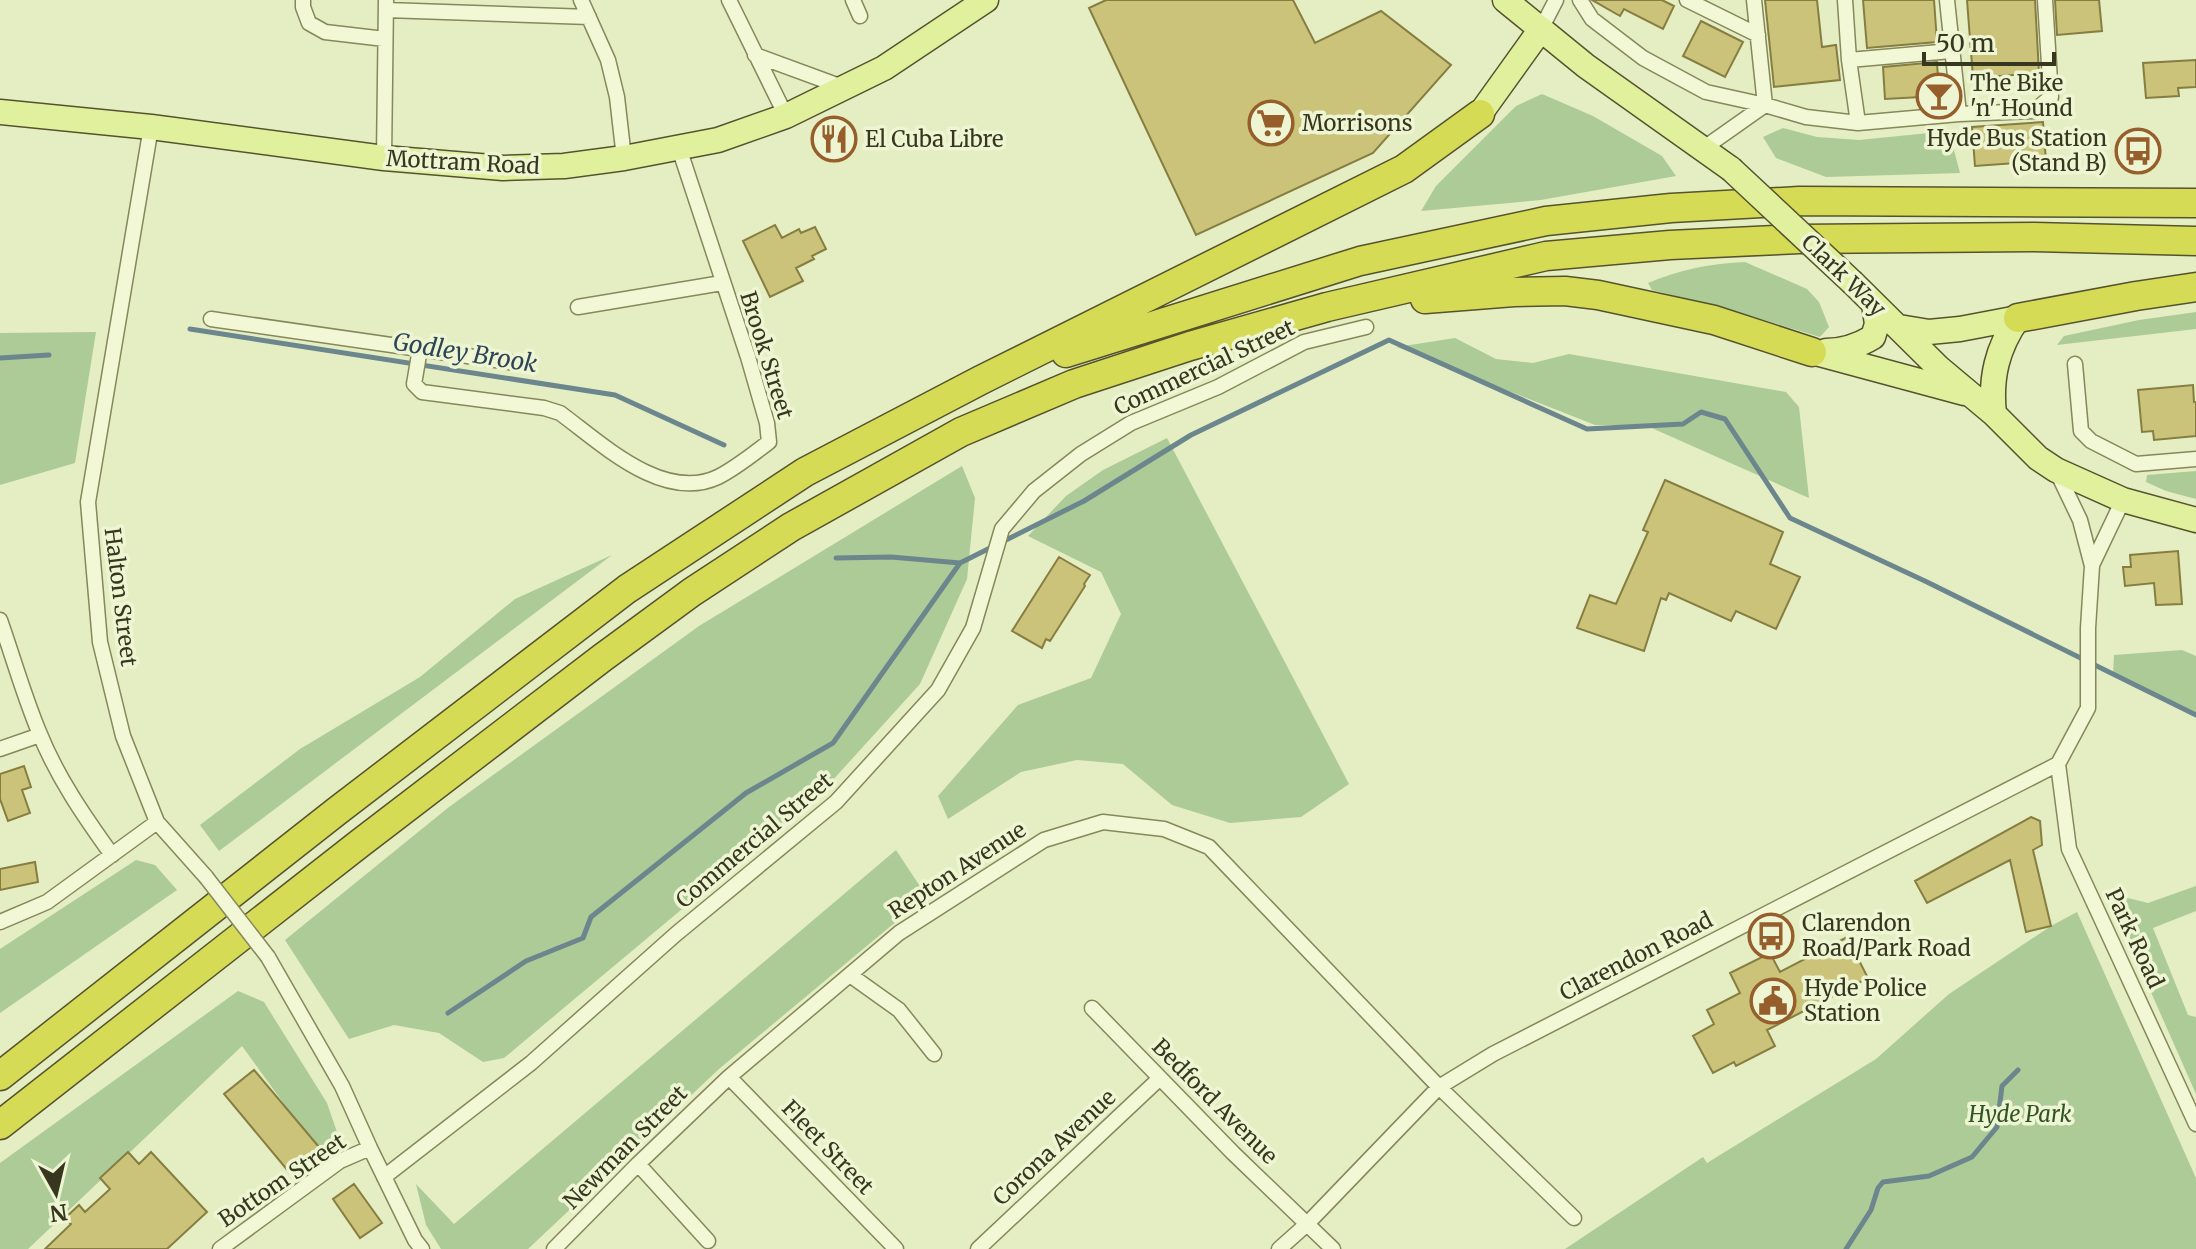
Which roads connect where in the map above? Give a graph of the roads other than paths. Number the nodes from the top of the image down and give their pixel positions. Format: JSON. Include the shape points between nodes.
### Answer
{"nodes":[{"id":1,"x":303,"y":0,"type":"edge"},
{"id":2,"x":581,"y":0,"type":"edge"},
{"id":3,"x":729,"y":0,"type":"edge"},
{"id":4,"x":853,"y":0,"type":"edge"},
{"id":5,"x":1505,"y":0,"type":"edge"},
{"id":6,"x":1556,"y":0,"type":"edge"},
{"id":7,"x":1580,"y":0,"type":"edge"},
{"id":8,"x":1687,"y":0,"type":"edge"},
{"id":9,"x":1754,"y":0,"type":"edge"},
{"id":10,"x":1947,"y":0,"type":"edge"},
{"id":11,"x":2045,"y":0,"type":"edge"},
{"id":12,"x":1845,"y":1,"type":"edge"},
{"id":13,"x":977,"y":3,"type":"edge"},
{"id":14,"x":386,"y":5,"type":"edge"},
{"id":15,"x":860,"y":16,"type":"dead end"},
{"id":16,"x":589,"y":17,"type":"junction"},
{"id":17,"x":1541,"y":29,"type":"junction"},
{"id":18,"x":1758,"y":35,"type":"junction"},
{"id":19,"x":385,"y":39,"type":"junction"},
{"id":20,"x":1951,"y":51,"type":"junction"},
{"id":21,"x":755,"y":55,"type":"junction"},
{"id":22,"x":1849,"y":60,"type":"junction"},
{"id":23,"x":845,"y":88,"type":"junction"},
{"id":24,"x":1765,"y":105,"type":"junction"},
{"id":25,"x":0,"y":112,"type":"edge"},
{"id":26,"x":1480,"y":114,"type":"joint"},
{"id":27,"x":1959,"y":114,"type":"junction"},
{"id":28,"x":786,"y":116,"type":"junction"},
{"id":29,"x":1858,"y":123,"type":"junction"},
{"id":30,"x":151,"y":127,"type":"junction"},
{"id":31,"x":679,"y":148,"type":"junction"},
{"id":32,"x":1704,"y":148,"type":"junction"},
{"id":33,"x":384,"y":158,"type":"junction"},
{"id":34,"x":624,"y":158,"type":"junction"},
{"id":35,"x":2196,"y":203,"type":"edge"},
{"id":36,"x":2196,"y":241,"type":"edge"},
{"id":37,"x":722,"y":283,"type":"junction"},
{"id":38,"x":2196,"y":287,"type":"edge"},
{"id":39,"x":1874,"y":304,"type":"junction"},
{"id":40,"x":578,"y":307,"type":"dead end"},
{"id":41,"x":1327,"y":307,"type":"junction"},
{"id":42,"x":2018,"y":318,"type":"junction"},
{"id":43,"x":211,"y":319,"type":"dead end"},
{"id":44,"x":1366,"y":327,"type":"dead end"},
{"id":45,"x":1899,"y":327,"type":"junction"},
{"id":46,"x":420,"y":351,"type":"junction"},
{"id":47,"x":1812,"y":352,"type":"junction"},
{"id":48,"x":516,"y":363,"type":"dead end"},
{"id":49,"x":2075,"y":364,"type":"dead end"},
{"id":50,"x":981,"y":380,"type":"junction"},
{"id":51,"x":1970,"y":395,"type":"junction"},
{"id":52,"x":1994,"y":414,"type":"junction"},
{"id":53,"x":2196,"y":459,"type":"edge"},
{"id":54,"x":2056,"y":470,"type":"junction"},
{"id":55,"x":2123,"y":500,"type":"junction"},
{"id":56,"x":2196,"y":520,"type":"edge"},
{"id":57,"x":2092,"y":566,"type":"junction"},
{"id":58,"x":0,"y":620,"type":"edge"},
{"id":59,"x":40,"y":735,"type":"junction"},
{"id":60,"x":0,"y":749,"type":"edge"},
{"id":61,"x":2058,"y":764,"type":"junction"},
{"id":62,"x":157,"y":822,"type":"junction"},
{"id":63,"x":112,"y":855,"type":"junction"},
{"id":64,"x":0,"y":922,"type":"edge"},
{"id":65,"x":850,"y":975,"type":"junction"},
{"id":66,"x":1092,"y":1008,"type":"dead end"},
{"id":67,"x":934,"y":1054,"type":"dead end"},
{"id":68,"x":0,"y":1076,"type":"edge"},
{"id":69,"x":729,"y":1077,"type":"junction"},
{"id":70,"x":1160,"y":1078,"type":"junction"},
{"id":71,"x":1439,"y":1087,"type":"junction"},
{"id":72,"x":2196,"y":1124,"type":"edge"},
{"id":73,"x":0,"y":1125,"type":"edge"},
{"id":74,"x":370,"y":1148,"type":"junction"},
{"id":75,"x":638,"y":1164,"type":"junction"},
{"id":76,"x":384,"y":1177,"type":"junction"},
{"id":77,"x":1574,"y":1218,"type":"dead end"},
{"id":78,"x":1307,"y":1224,"type":"junction"},
{"id":79,"x":708,"y":1241,"type":"dead end"},
{"id":80,"x":414,"y":1246,"type":"edge"},
{"id":81,"x":220,"y":1249,"type":"edge"},
{"id":82,"x":554,"y":1249,"type":"edge"},
{"id":83,"x":896,"y":1249,"type":"edge"},
{"id":84,"x":978,"y":1249,"type":"edge"},
{"id":85,"x":1279,"y":1249,"type":"edge"},
{"id":86,"x":1333,"y":1249,"type":"edge"}],
"edges":[{"from":1,"to":19,"type":"street","via":[[309,23],[325,32]]},
{"from":2,"to":16,"type":"street"},
{"from":3,"to":21,"type":"street"},
{"from":4,"to":15,"type":"street"},
{"from":5,"to":17,"type":"main road","name":"Clark Way"},
{"from":6,"to":17,"type":"street"},
{"from":7,"to":24,"type":"street","via":[[1592,19],[1643,58],[1706,92]]},
{"from":8,"to":18,"type":"street"},
{"from":9,"to":18,"type":"street"},
{"from":10,"to":20,"type":"street"},
{"from":11,"to":27,"type":"street","via":[[2051,97],[2034,111]]},
{"from":12,"to":22,"type":"street"},
{"from":13,"to":23,"type":"main road","name":"Mottram Road","via":[[884,68]]},
{"from":14,"to":16,"type":"street"},
{"from":14,"to":19,"type":"street"},
{"from":16,"to":34,"type":"street","via":[[608,60]]},
{"from":17,"to":26,"type":"main road"},
{"from":17,"to":32,"type":"main road","name":"Clark Way"},
{"from":18,"to":24,"type":"street"},
{"from":19,"to":33,"type":"street"},
{"from":20,"to":22,"type":"street"},
{"from":20,"to":27,"type":"street"},
{"from":21,"to":23,"type":"street"},
{"from":21,"to":28,"type":"street"},
{"from":22,"to":29,"type":"street"},
{"from":23,"to":28,"type":"main road","name":"Mottram Road"},
{"from":24,"to":29,"type":"street"},
{"from":24,"to":32,"type":"street"},
{"from":25,"to":30,"type":"main road","name":"Mottram Road"},
{"from":26,"to":50,"type":"highway","via":[[1404,169]]},
{"from":27,"to":29,"type":"street"},
{"from":28,"to":31,"type":"main road","name":"Mottram Road"},
{"from":30,"to":33,"type":"main road","name":"Mottram Road"},
{"from":30,"to":62,"type":"street","name":"Halton Street","via":[[88,502],[100,642],[123,736]]},
{"from":31,"to":34,"type":"main road","name":"Mottram Road"},
{"from":31,"to":37,"type":"street","name":"Brook Street"},
{"from":32,"to":39,"type":"main road","name":"Clark Way","bridge":true},
{"from":33,"to":34,"type":"main road","name":"Mottram Road","via":[[503,168]]},
{"from":35,"to":50,"type":"highway","via":[[1799,201],[1546,221],[1360,261]]},
{"from":36,"to":41,"type":"highway","via":[[2034,237],[1670,245],[1546,256]]},
{"from":37,"to":40,"type":"street"},
{"from":37,"to":46,"type":"street","name":"Brook Street","via":[[769,442],[702,482],[644,473],[560,413],[422,392],[414,384]]},
{"from":38,"to":42,"type":"highway"},
{"from":39,"to":45,"type":"main road","name":"Clark Way"},
{"from":39,"to":47,"type":"main road","via":[[1873,337],[1839,351]]},
{"from":41,"to":47,"type":"highway","via":[[1565,291],[1714,320]]},
{"from":41,"to":73,"type":"highway","via":[[1074,384],[961,432],[791,527],[589,667]]},
{"from":42,"to":45,"type":"main road","via":[[1929,332]]},
{"from":42,"to":52,"type":"main road","via":[[2005,337],[1994,377]]},
{"from":43,"to":46,"type":"street"},
{"from":44,"to":76,"type":"street","name":"Commercial Street","via":[[1304,342],[1218,387],[1131,423],[1034,491],[1002,529],[973,628],[938,690],[836,802],[531,1063]]},
{"from":45,"to":51,"type":"main road","name":"Clark Way"},
{"from":46,"to":48,"type":"street"},
{"from":47,"to":51,"type":"main road"},
{"from":49,"to":53,"type":"street","via":[[2081,431],[2091,441],[2136,464]]},
{"from":50,"to":68,"type":"highway","via":[[805,472],[627,589]]},
{"from":51,"to":52,"type":"main road","name":"Clark Way"},
{"from":52,"to":54,"type":"main road","name":"Clark Way"},
{"from":54,"to":55,"type":"main road","name":"Clark Way"},
{"from":54,"to":57,"type":"street","via":[[2080,520]]},
{"from":55,"to":56,"type":"main road","name":"Clark Way"},
{"from":55,"to":57,"type":"street"},
{"from":57,"to":61,"type":"street","via":[[2088,708]]},
{"from":58,"to":59,"type":"street"},
{"from":59,"to":60,"type":"street"},
{"from":59,"to":63,"type":"street","via":[[83,815]]},
{"from":61,"to":71,"type":"street","name":"Clarendon Road","via":[[1506,1047]]},
{"from":61,"to":72,"type":"street","name":"Park Road","via":[[2069,849]]},
{"from":62,"to":63,"type":"street"},
{"from":62,"to":74,"type":"street","name":"Halton Street","bridge":true,"via":[[268,957],[342,1086]]},
{"from":63,"to":64,"type":"street","via":[[47,902]]},
{"from":65,"to":67,"type":"street","via":[[899,1010]]},
{"from":65,"to":69,"type":"street","name":"Repton Avenue"},
{"from":65,"to":71,"type":"street","name":"Repton Avenue","via":[[899,933],[1044,840],[1103,822],[1164,829],[1209,847]]},
{"from":66,"to":70,"type":"street","name":"Bedford Avenue"},
{"from":69,"to":75,"type":"street","name":"Newman Street"},
{"from":69,"to":83,"type":"street","name":"Fleet Street"},
{"from":70,"to":78,"type":"street","name":"Bedford Avenue"},
{"from":70,"to":84,"type":"street","name":"Corona Avenue"},
{"from":71,"to":77,"type":"street","name":"Repton Avenue"},
{"from":71,"to":78,"type":"street","name":"Clarendon Road"},
{"from":74,"to":76,"type":"street","name":"Halton Street"},
{"from":74,"to":81,"type":"street","name":"Bottom Street","via":[[340,1161]]},
{"from":75,"to":79,"type":"street"},
{"from":75,"to":82,"type":"street","name":"Newman Street"},
{"from":76,"to":80,"type":"street","name":"Halton Street"},
{"from":78,"to":85,"type":"street","name":"Clarendon Road"},
{"from":78,"to":86,"type":"street","name":"Bedford Avenue"}]}
